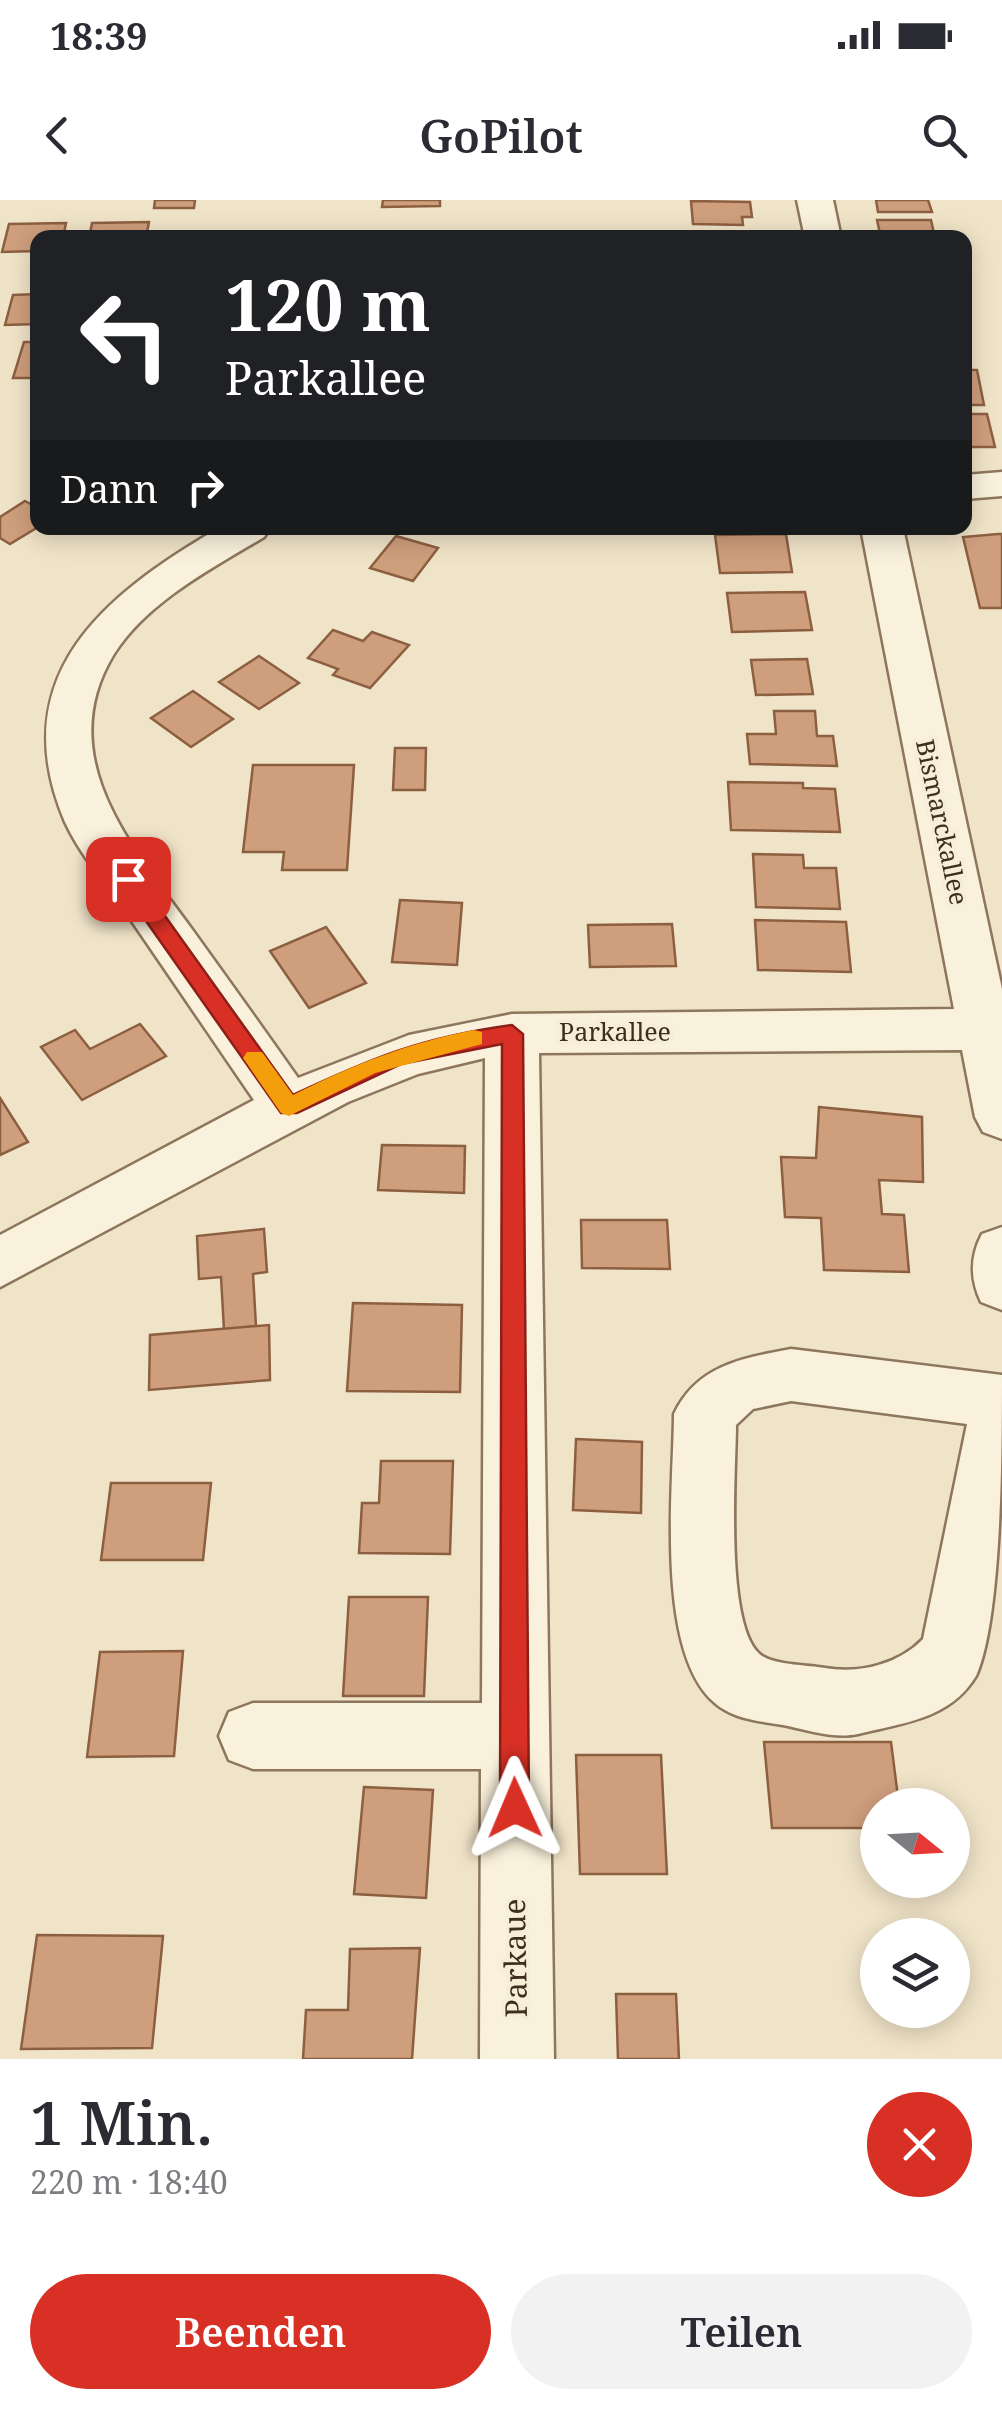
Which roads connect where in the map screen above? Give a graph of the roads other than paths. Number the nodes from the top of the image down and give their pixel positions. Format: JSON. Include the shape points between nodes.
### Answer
{"nodes":[{"id":1,"x":815,"y":200,"type":"edge"},
{"id":2,"x":821,"y":230,"type":"edge"},
{"id":3,"x":1002,"y":484,"type":"edge"},
{"id":4,"x":972,"y":486,"type":"edge"},
{"id":5,"x":237,"y":535,"type":"edge"},
{"id":6,"x":884,"y":535,"type":"edge"},
{"id":7,"x":993,"y":1029,"type":"edge"},
{"id":8,"x":512,"y":1034,"type":"junction"},
{"id":9,"x":289,"y":1107,"type":"junction"},
{"id":10,"x":1002,"y":1117,"type":"edge"},
{"id":11,"x":1002,"y":1252,"type":"edge"},
{"id":12,"x":0,"y":1263,"type":"edge"},
{"id":13,"x":1002,"y":1285,"type":"edge"},
{"id":14,"x":1002,"y":1402,"type":"edge"},
{"id":15,"x":253,"y":1736,"type":"dead end"},
{"id":16,"x":514,"y":1736,"type":"junction"},
{"id":17,"x":517,"y":2059,"type":"edge"}],
"edges":[{"from":1,"to":2,"type":"street"},
{"from":3,"to":4,"type":"street"},
{"from":5,"to":9,"type":"street","via":[[151,586],[110,624],[78,680],[68,751],[90,823]]},
{"from":6,"to":7,"type":"street","name":"Bismarckallee"},
{"from":7,"to":8,"type":"street","name":"Parkallee"},
{"from":7,"to":10,"type":"street","name":"Bismarckallee"},
{"from":8,"to":9,"type":"street","name":"Parkallee","via":[[395,1057]]},
{"from":8,"to":16,"type":"street","name":"Parkaue"},
{"from":9,"to":12,"type":"street","name":"Parkallee"},
{"from":11,"to":13,"type":"street"},
{"from":14,"to":14,"type":"street","via":[[953,1654],[924,1686],[844,1704],[745,1686],[715,1652],[704,1604],[706,1414],[737,1386],[791,1375]]},
{"from":15,"to":16,"type":"street"},
{"from":16,"to":17,"type":"street","name":"Parkaue"}]}
